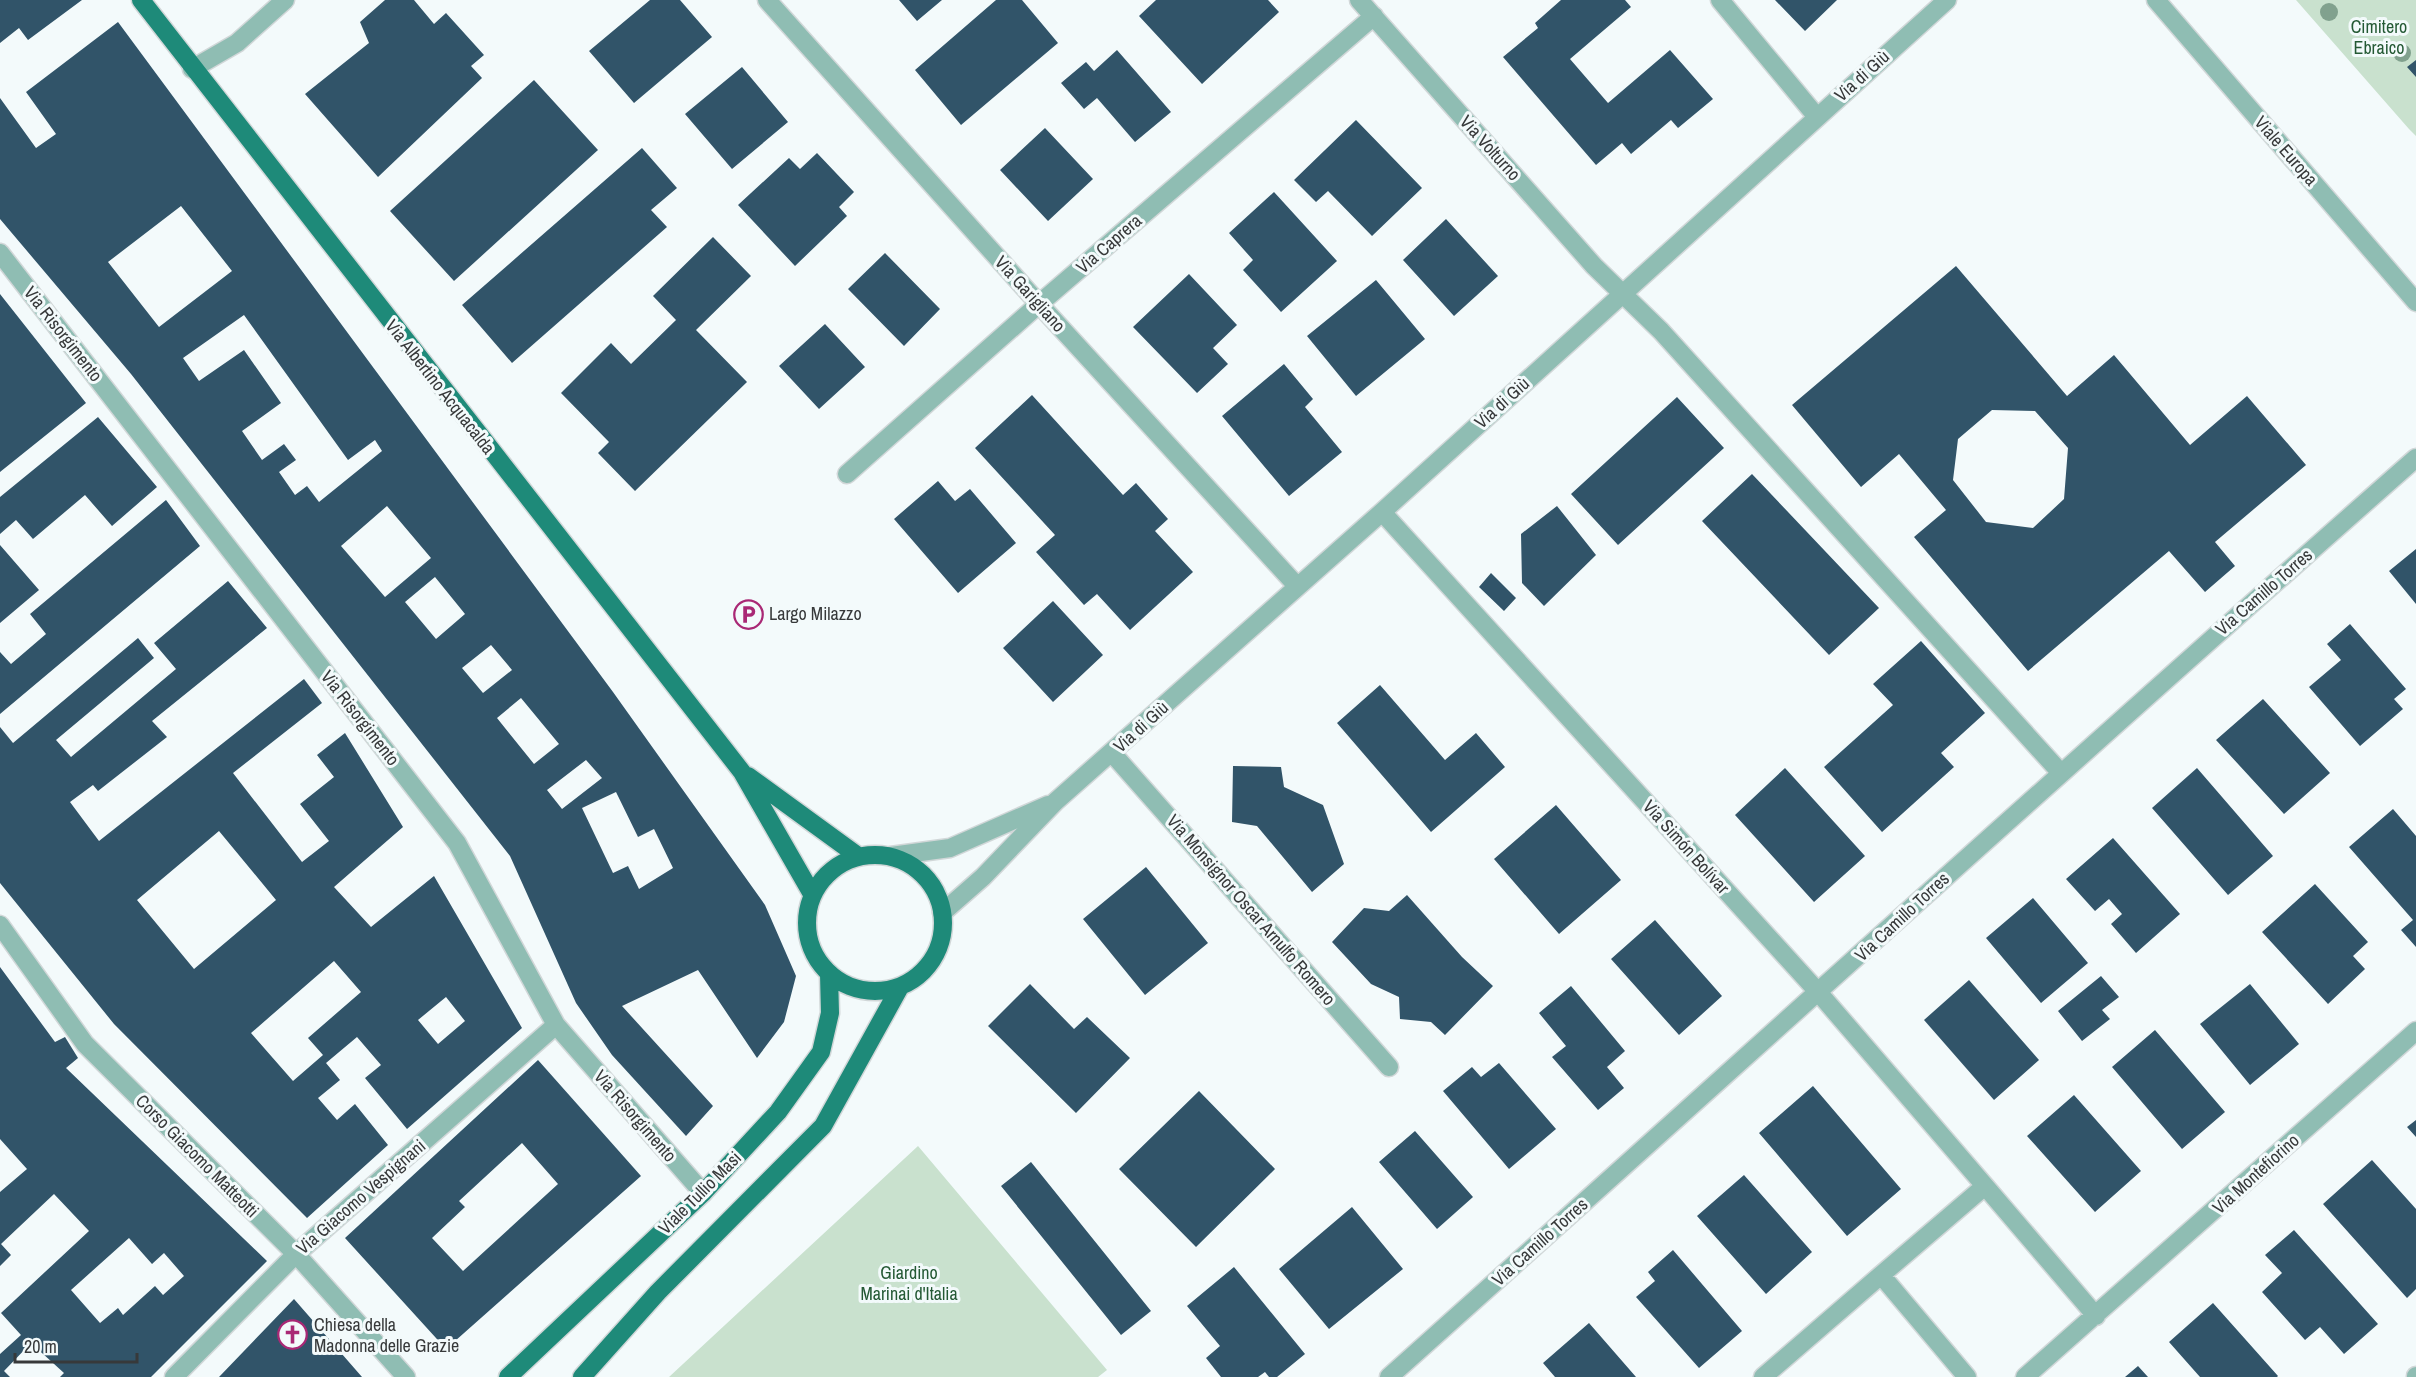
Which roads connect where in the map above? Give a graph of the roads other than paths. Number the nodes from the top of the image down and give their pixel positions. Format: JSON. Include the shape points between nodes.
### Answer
{"nodes":[{"id":1,"x":141,"y":0,"type":"edge"},
{"id":2,"x":285,"y":0,"type":"edge"},
{"id":3,"x":767,"y":0,"type":"edge"},
{"id":4,"x":1359,"y":0,"type":"edge"},
{"id":5,"x":1720,"y":0,"type":"edge"},
{"id":6,"x":1947,"y":0,"type":"edge"},
{"id":7,"x":2156,"y":0,"type":"edge"},
{"id":8,"x":1374,"y":16,"type":"junction"},
{"id":9,"x":192,"y":69,"type":"junction"},
{"id":10,"x":1817,"y":117,"type":"junction"},
{"id":11,"x":0,"y":253,"type":"edge"},
{"id":12,"x":1623,"y":295,"type":"junction"},
{"id":13,"x":2416,"y":302,"type":"edge"},
{"id":14,"x":1039,"y":304,"type":"junction"},
{"id":15,"x":2416,"y":458,"type":"edge"},
{"id":16,"x":847,"y":474,"type":"dead end"},
{"id":17,"x":1382,"y":512,"type":"junction"},
{"id":18,"x":1297,"y":586,"type":"junction"},
{"id":19,"x":1112,"y":753,"type":"junction"},
{"id":20,"x":742,"y":772,"type":"junction"},
{"id":21,"x":2060,"y":772,"type":"junction"},
{"id":22,"x":1055,"y":802,"type":"junction"},
{"id":23,"x":858,"y":856,"type":"junction"},
{"id":24,"x":891,"y":856,"type":"junction"},
{"id":25,"x":812,"y":894,"type":"junction"},
{"id":26,"x":942,"y":914,"type":"junction"},
{"id":27,"x":0,"y":926,"type":"edge"},
{"id":28,"x":830,"y":974,"type":"junction"},
{"id":29,"x":900,"y":987,"type":"junction"},
{"id":30,"x":1819,"y":993,"type":"junction"},
{"id":31,"x":556,"y":1025,"type":"junction"},
{"id":32,"x":2416,"y":1031,"type":"edge"},
{"id":33,"x":1389,"y":1067,"type":"dead end"},
{"id":34,"x":1985,"y":1186,"type":"junction"},
{"id":35,"x":703,"y":1193,"type":"junction"},
{"id":36,"x":296,"y":1254,"type":"junction"},
{"id":37,"x":1881,"y":1275,"type":"junction"},
{"id":38,"x":2096,"y":1316,"type":"junction"},
{"id":39,"x":174,"y":1377,"type":"edge"},
{"id":40,"x":406,"y":1377,"type":"edge"},
{"id":41,"x":508,"y":1377,"type":"edge"},
{"id":42,"x":582,"y":1377,"type":"edge"},
{"id":43,"x":1389,"y":1377,"type":"edge"},
{"id":44,"x":1763,"y":1377,"type":"edge"},
{"id":45,"x":1967,"y":1377,"type":"edge"},
{"id":46,"x":2025,"y":1377,"type":"edge"}],
"edges":[{"from":1,"to":9,"type":"main road","name":"Via Albertino Acquacalda"},
{"from":2,"to":9,"type":"street","via":[[237,43]]},
{"from":3,"to":14,"type":"street","name":"Via Garigliano"},
{"from":4,"to":8,"type":"street","name":"Via Volturno"},
{"from":5,"to":10,"type":"street"},
{"from":6,"to":10,"type":"street","name":"Via di Giù"},
{"from":7,"to":13,"type":"street","name":"Viale Europa"},
{"from":8,"to":12,"type":"street","name":"Via Volturno"},
{"from":8,"to":14,"type":"street","name":"Via Caprera"},
{"from":9,"to":20,"type":"main road","name":"Via Albertino Acquacalda"},
{"from":10,"to":12,"type":"street","name":"Via di Giù"},
{"from":11,"to":31,"type":"street","name":"Via Risorgimento","via":[[457,843]]},
{"from":12,"to":17,"type":"street","name":"Via di Giù"},
{"from":12,"to":21,"type":"street","name":"Via Volturno","via":[[1661,331]]},
{"from":14,"to":16,"type":"street","name":"Via Caprera"},
{"from":14,"to":18,"type":"street","name":"Via Garigliano"},
{"from":15,"to":21,"type":"street","name":"Via Camillo Torres"},
{"from":17,"to":18,"type":"street","name":"Via di Giù"},
{"from":17,"to":30,"type":"street","name":"Via Simón Bolívar"},
{"from":18,"to":19,"type":"street","name":"Via di Giù"},
{"from":19,"to":22,"type":"street","name":"Via di Giù"},
{"from":19,"to":33,"type":"street","name":"Via Monsignor Oscar Arnulfo Romero"},
{"from":20,"to":23,"type":"main road","name":"Via Albertino Acquacalda"},
{"from":20,"to":25,"type":"main road","name":"Via Albertino Acquacalda"},
{"from":21,"to":30,"type":"street","name":"Via Camillo Torres"},
{"from":22,"to":24,"type":"street","name":"Via di Giù","via":[[950,848]]},
{"from":22,"to":26,"type":"street","name":"Via di Giù"},
{"from":23,"to":24,"type":"main road"},
{"from":23,"to":25,"type":"main road","via":[[839,864]]},
{"from":24,"to":26,"type":"main road","via":[[910,864],[926,878],[937,894]]},
{"from":25,"to":28,"type":"main road","via":[[807,937]]},
{"from":26,"to":29,"type":"main road","via":[[942,936],[934,957],[920,975]]},
{"from":27,"to":36,"type":"street","name":"Corso Giacomo Matteotti","via":[[86,1044]]},
{"from":28,"to":29,"type":"main road","via":[[845,985],[864,990]]},
{"from":28,"to":35,"type":"main road","name":"Viale Tullio Masi","via":[[830,1013],[821,1053],[778,1112]]},
{"from":29,"to":42,"type":"main road","via":[[823,1126],[658,1292]]},
{"from":30,"to":34,"type":"street","name":"Via Simón Bolívar"},
{"from":30,"to":43,"type":"street","name":"Via Camillo Torres"},
{"from":31,"to":35,"type":"street","name":"Via Risorgimento"},
{"from":31,"to":36,"type":"street","name":"Via Giacomo Vespignani"},
{"from":32,"to":38,"type":"street","name":"Via Montefiorino"},
{"from":34,"to":37,"type":"street"},
{"from":34,"to":38,"type":"street","name":"Via Simón Bolívar"},
{"from":35,"to":41,"type":"main road","name":"Viale Tullio Masi"},
{"from":36,"to":39,"type":"street","name":"Via Giacomo Vespignani"},
{"from":36,"to":40,"type":"street","name":"Corso Giacomo Matteotti"},
{"from":37,"to":44,"type":"street"},
{"from":37,"to":45,"type":"street"},
{"from":38,"to":46,"type":"street","name":"Via Montefiorino"}]}
